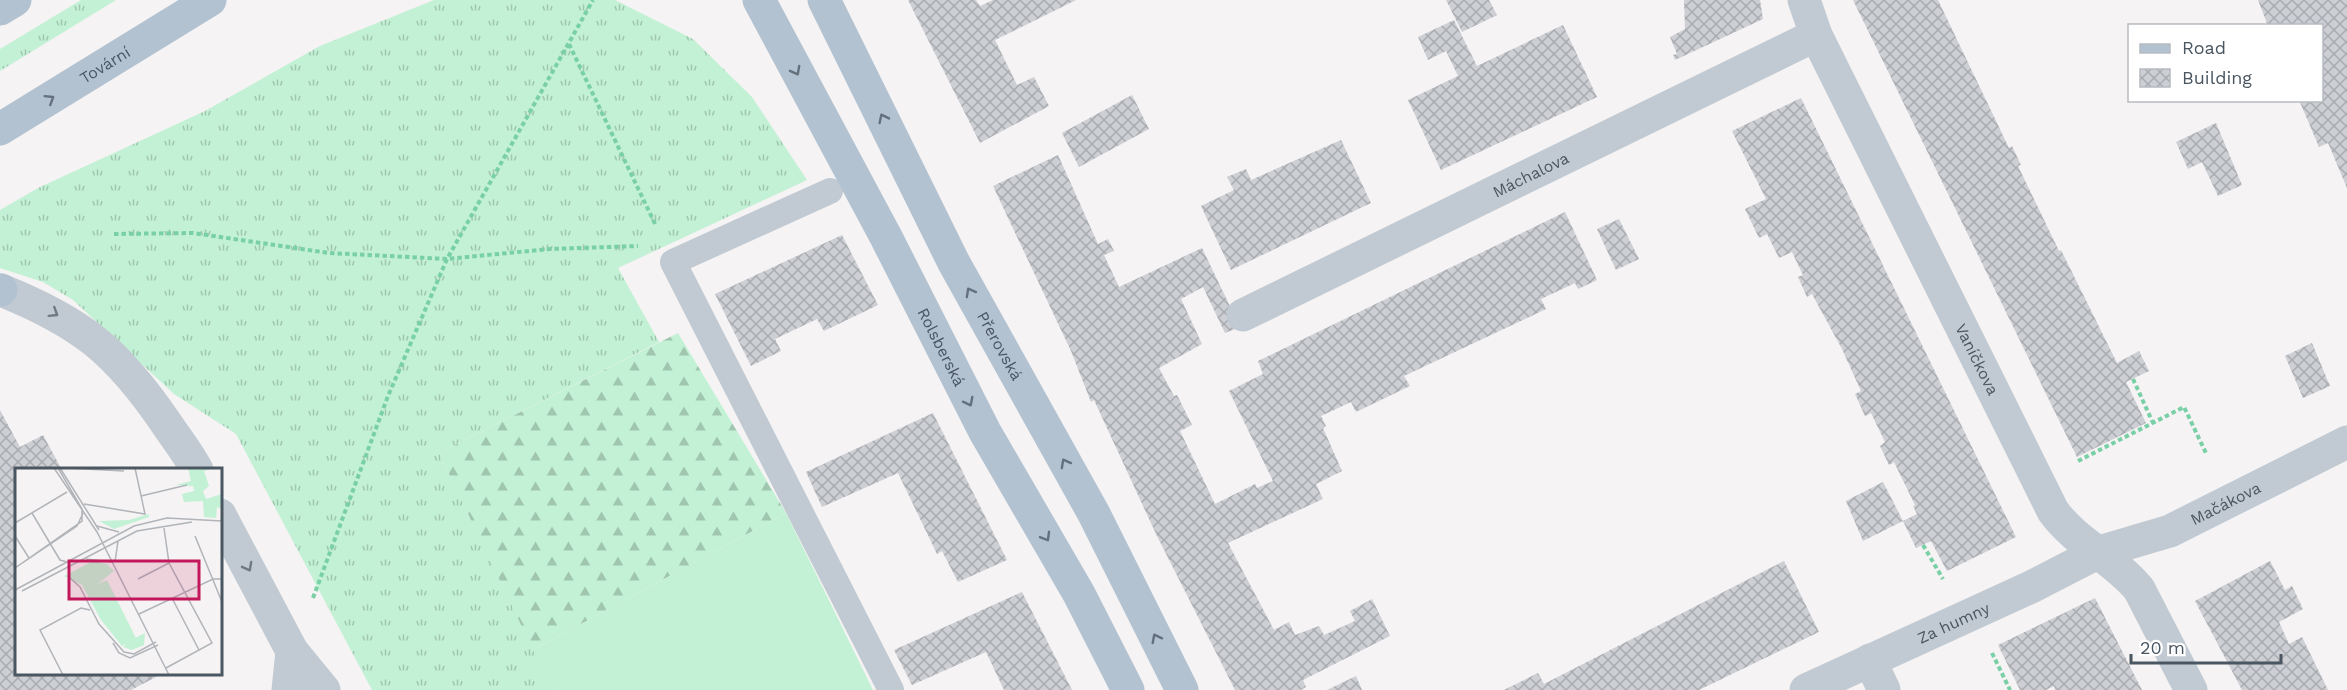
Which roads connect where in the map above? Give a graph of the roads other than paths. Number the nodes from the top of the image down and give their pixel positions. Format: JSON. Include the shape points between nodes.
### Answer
{"nodes":[{"id":1,"x":210,"y":0,"type":"edge"},
{"id":2,"x":732,"y":0,"type":"edge"},
{"id":3,"x":1804,"y":0,"type":"edge"},
{"id":4,"x":828,"y":4,"type":"edge"},
{"id":5,"x":764,"y":10,"type":"edge"},
{"id":6,"x":1816,"y":35,"type":"junction"},
{"id":7,"x":0,"y":129,"type":"edge"},
{"id":8,"x":831,"y":191,"type":"dead end"},
{"id":9,"x":0,"y":290,"type":"edge"},
{"id":10,"x":1244,"y":315,"type":"dead end"},
{"id":11,"x":2347,"y":442,"type":"edge"},
{"id":12,"x":196,"y":468,"type":"edge"},
{"id":13,"x":222,"y":519,"type":"edge"},
{"id":14,"x":2099,"y":552,"type":"junction"},
{"id":15,"x":292,"y":651,"type":"junction"},
{"id":16,"x":1870,"y":660,"type":"junction"},
{"id":17,"x":288,"y":690,"type":"edge"},
{"id":18,"x":324,"y":690,"type":"edge"},
{"id":19,"x":891,"y":690,"type":"edge"},
{"id":20,"x":1128,"y":690,"type":"edge"},
{"id":21,"x":1182,"y":690,"type":"edge"},
{"id":22,"x":1806,"y":690,"type":"edge"},
{"id":23,"x":1884,"y":690,"type":"edge"},
{"id":24,"x":2191,"y":690,"type":"edge"}],
"edges":[{"from":7,"to":1,"type":"main road","name":"Tovární","one_way":true},
{"from":2,"to":5,"type":"main road"},
{"from":3,"to":6,"type":"street","name":"Vaníčkova"},
{"from":21,"to":4,"type":"main road","name":"Přerovská","one_way":true,"via":[[1094,514],[954,263]]},
{"from":5,"to":20,"type":"main road","name":"Rolsberská","one_way":true,"via":[[985,432],[1079,594]]},
{"from":6,"to":10,"type":"street","name":"Máchalova"},
{"from":6,"to":14,"type":"street","name":"Vaníčkova","via":[[2053,511],[2061,523]]},
{"from":8,"to":19,"type":"lane","via":[[670,256]]},
{"from":9,"to":12,"type":"street","one_way":true,"via":[[46,308],[110,352],[146,394]]},
{"from":11,"to":14,"type":"street","name":"Mačákova","via":[[2170,531]]},
{"from":13,"to":15,"type":"street","one_way":true},
{"from":14,"to":16,"type":"street","name":"Za humny"},
{"from":14,"to":24,"type":"street","name":"Vaníčkova","via":[[2139,589]]},
{"from":15,"to":17,"type":"street"},
{"from":15,"to":18,"type":"street"},
{"from":16,"to":22,"type":"street","name":"Za humny"},
{"from":16,"to":23,"type":"street"}]}
